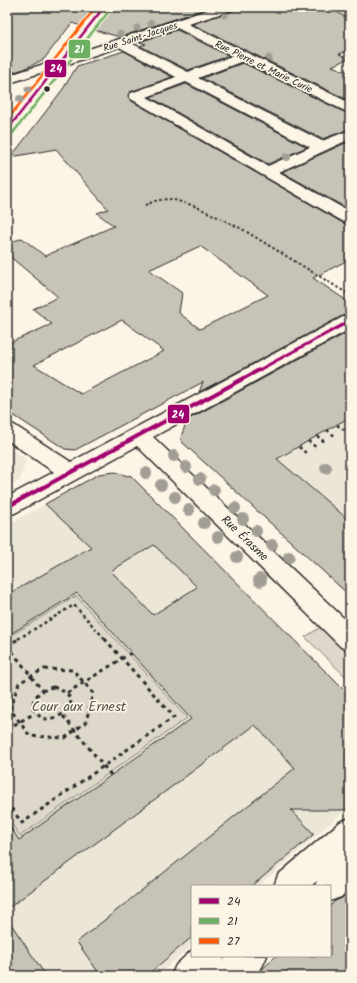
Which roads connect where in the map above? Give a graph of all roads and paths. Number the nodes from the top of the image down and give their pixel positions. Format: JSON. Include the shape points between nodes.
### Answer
{"nodes":[{"id":1,"x":104,"y":7,"type":"edge"},
{"id":2,"x":228,"y":7,"type":"edge"},
{"id":3,"x":178,"y":24,"type":"junction"},
{"id":4,"x":119,"y":42,"type":"junction"},
{"id":5,"x":244,"y":56,"type":"junction"},
{"id":6,"x":61,"y":62,"type":"junction"},
{"id":7,"x":186,"y":77,"type":"junction"},
{"id":8,"x":7,"y":80,"type":"edge"},
{"id":9,"x":350,"y":108,"type":"edge"},
{"id":10,"x":9,"y":128,"type":"edge"},
{"id":11,"x":350,"y":134,"type":"edge"},
{"id":12,"x":7,"y":145,"type":"edge"},
{"id":13,"x":322,"y":147,"type":"junction"},
{"id":14,"x":267,"y":172,"type":"junction"},
{"id":15,"x":145,"y":205,"type":"dead end"},
{"id":16,"x":350,"y":218,"type":"edge"},
{"id":17,"x":350,"y":295,"type":"edge"},
{"id":18,"x":350,"y":321,"type":"edge"},
{"id":19,"x":347,"y":419,"type":"dead end"},
{"id":20,"x":350,"y":422,"type":"edge"},
{"id":21,"x":337,"y":425,"type":"dead end"},
{"id":22,"x":7,"y":430,"type":"edge"},
{"id":23,"x":327,"y":430,"type":"dead end"},
{"id":24,"x":346,"y":431,"type":"dead end"},
{"id":25,"x":140,"y":436,"type":"junction"},
{"id":26,"x":317,"y":436,"type":"dead end"},
{"id":27,"x":336,"y":437,"type":"dead end"},
{"id":28,"x":308,"y":441,"type":"dead end"},
{"id":29,"x":326,"y":443,"type":"dead end"},
{"id":30,"x":299,"y":446,"type":"dead end"},
{"id":31,"x":317,"y":448,"type":"dead end"},
{"id":32,"x":307,"y":454,"type":"dead end"},
{"id":33,"x":70,"y":472,"type":"junction"},
{"id":34,"x":7,"y":507,"type":"edge"},
{"id":35,"x":350,"y":640,"type":"edge"},
{"id":36,"x":7,"y":645,"type":"edge"},
{"id":37,"x":131,"y":653,"type":"dead end"},
{"id":38,"x":121,"y":659,"type":"junction"},
{"id":39,"x":31,"y":676,"type":"junction"},
{"id":40,"x":83,"y":683,"type":"junction"},
{"id":41,"x":42,"y":690,"type":"junction"},
{"id":42,"x":67,"y":693,"type":"junction"},
{"id":43,"x":35,"y":713,"type":"junction"},
{"id":44,"x":63,"y":716,"type":"junction"},
{"id":45,"x":19,"y":722,"type":"junction"},
{"id":46,"x":7,"y":730,"type":"edge"},
{"id":47,"x":75,"y":730,"type":"junction"},
{"id":48,"x":104,"y":766,"type":"junction"},
{"id":49,"x":111,"y":775,"type":"dead end"},
{"id":50,"x":7,"y":802,"type":"edge"},
{"id":51,"x":348,"y":839,"type":"edge"},
{"id":52,"x":350,"y":868,"type":"edge"},
{"id":53,"x":290,"y":885,"type":"edge"},
{"id":54,"x":331,"y":885,"type":"edge"},
{"id":55,"x":208,"y":957,"type":"edge"},
{"id":56,"x":250,"y":957,"type":"edge"},
{"id":57,"x":187,"y":976,"type":"edge"},
{"id":58,"x":229,"y":976,"type":"edge"}],
"edges":[{"from":1,"to":6,"type":"street"},
{"from":2,"to":3,"type":"street","name":"Rue Saint-Jacques"},
{"from":3,"to":4,"type":"street","name":"Rue Saint-Jacques"},
{"from":3,"to":5,"type":"street","name":"Rue Pierre et Marie Curie"},
{"from":4,"to":6,"type":"street","name":"Rue Saint-Jacques"},
{"from":4,"to":7,"type":"street"},
{"from":5,"to":7,"type":"street"},
{"from":5,"to":9,"type":"street","name":"Rue Pierre et Marie Curie"},
{"from":6,"to":8,"type":"street","name":"Rue Saint-Jacques"},
{"from":6,"to":10,"type":"street"},
{"from":7,"to":13,"type":"street"},
{"from":7,"to":14,"type":"street","via":[[136,96]]},
{"from":10,"to":12,"type":"street","via":[[11,140]]},
{"from":11,"to":13,"type":"street"},
{"from":13,"to":14,"type":"street"},
{"from":14,"to":16,"type":"street"},
{"from":15,"to":17,"type":"path","via":[[176,200],[196,204]]},
{"from":18,"to":25,"type":"street"},
{"from":19,"to":20,"type":"path"},
{"from":21,"to":24,"type":"path"},
{"from":22,"to":33,"type":"street"},
{"from":23,"to":27,"type":"path"},
{"from":25,"to":33,"type":"street"},
{"from":25,"to":35,"type":"street","name":"Rue Érasme"},
{"from":26,"to":29,"type":"path"},
{"from":28,"to":31,"type":"path"},
{"from":30,"to":32,"type":"path"},
{"from":33,"to":34,"type":"street"},
{"from":36,"to":38,"type":"path","via":[[74,605]]},
{"from":36,"to":39,"type":"path"},
{"from":37,"to":38,"type":"path"},
{"from":38,"to":40,"type":"path"},
{"from":38,"to":48,"type":"path","via":[[174,716]]},
{"from":39,"to":40,"type":"path","via":[[44,669],[72,670]]},
{"from":39,"to":41,"type":"path"},
{"from":39,"to":45,"type":"path","via":[[18,683],[10,709]]},
{"from":40,"to":42,"type":"path"},
{"from":40,"to":47,"type":"path","via":[[93,693],[86,722]]},
{"from":41,"to":42,"type":"path","via":[[53,687]]},
{"from":41,"to":43,"type":"path","via":[[34,698]]},
{"from":42,"to":44,"type":"path","via":[[71,702]]},
{"from":43,"to":44,"type":"path","via":[[48,720]]},
{"from":43,"to":45,"type":"path"},
{"from":44,"to":47,"type":"path"},
{"from":45,"to":46,"type":"path"},
{"from":45,"to":47,"type":"path","via":[[30,736],[65,738]]},
{"from":47,"to":48,"type":"path"},
{"from":48,"to":49,"type":"path"},
{"from":48,"to":50,"type":"path","via":[[22,823]]},
{"from":51,"to":53,"type":"street"},
{"from":52,"to":54,"type":"street"},
{"from":55,"to":57,"type":"street"},
{"from":56,"to":58,"type":"street"}]}
